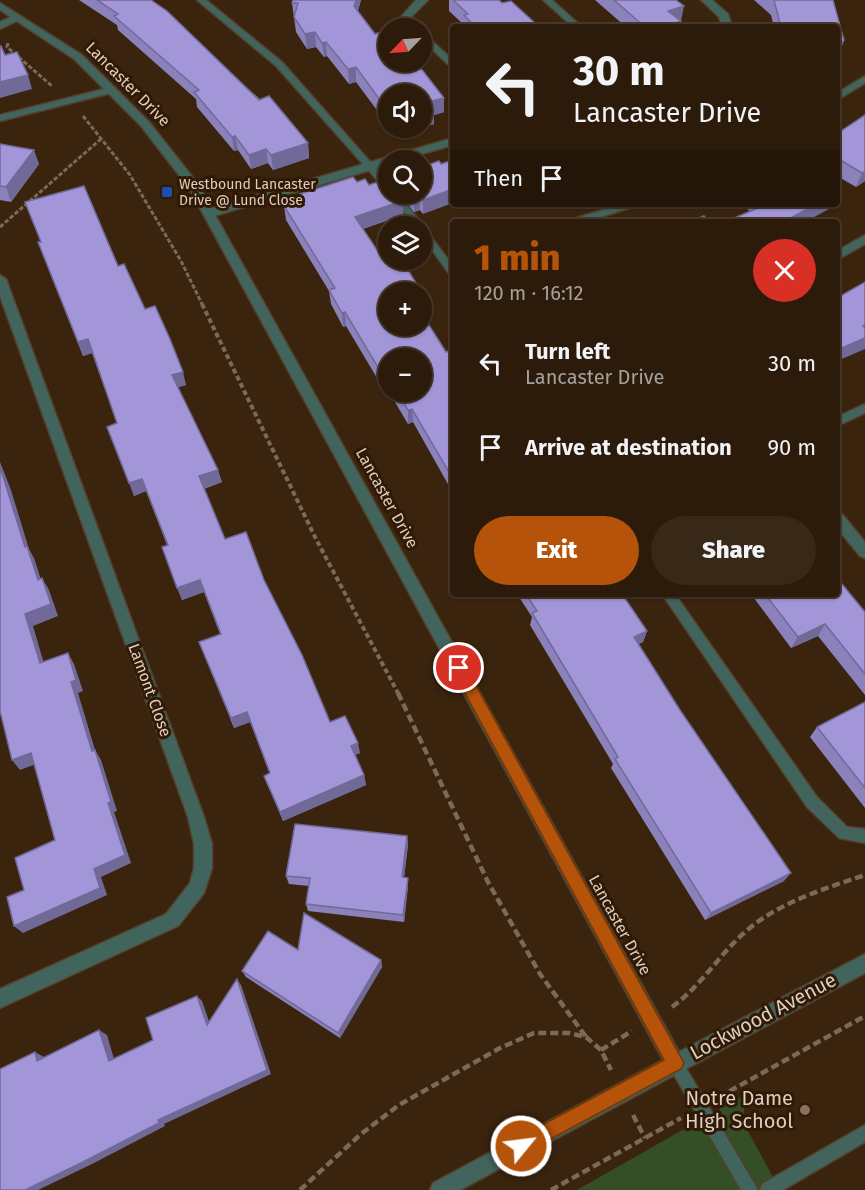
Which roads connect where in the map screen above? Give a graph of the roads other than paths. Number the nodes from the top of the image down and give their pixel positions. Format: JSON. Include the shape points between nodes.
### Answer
{"nodes":[{"id":1,"x":201,"y":0,"type":"edge"},
{"id":2,"x":423,"y":0,"type":"edge"},
{"id":3,"x":547,"y":0,"type":"edge"},
{"id":4,"x":706,"y":0,"type":"edge"},
{"id":5,"x":0,"y":6,"type":"edge"},
{"id":6,"x":17,"y":17,"type":"junction"},
{"id":7,"x":408,"y":18,"type":"edge"},
{"id":8,"x":575,"y":24,"type":"edge"},
{"id":9,"x":726,"y":24,"type":"edge"},
{"id":10,"x":0,"y":26,"type":"edge"},
{"id":11,"x":432,"y":45,"type":"edge"},
{"id":12,"x":450,"y":63,"type":"edge"},
{"id":13,"x":865,"y":79,"type":"edge"},
{"id":14,"x":112,"y":90,"type":"junction"},
{"id":15,"x":840,"y":95,"type":"edge"},
{"id":16,"x":0,"y":118,"type":"edge"},
{"id":17,"x":450,"y":142,"type":"edge"},
{"id":18,"x":424,"y":150,"type":"edge"},
{"id":19,"x":378,"y":164,"type":"edge"},
{"id":20,"x":372,"y":166,"type":"junction"},
{"id":21,"x":378,"y":174,"type":"edge"},
{"id":22,"x":401,"y":204,"type":"edge"},
{"id":23,"x":623,"y":207,"type":"edge"},
{"id":24,"x":210,"y":213,"type":"junction"},
{"id":25,"x":411,"y":216,"type":"edge"},
{"id":26,"x":583,"y":219,"type":"edge"},
{"id":27,"x":865,"y":239,"type":"edge"},
{"id":28,"x":432,"y":241,"type":"edge"},
{"id":29,"x":840,"y":254,"type":"edge"},
{"id":30,"x":449,"y":260,"type":"edge"},
{"id":31,"x":0,"y":279,"type":"edge"},
{"id":32,"x":865,"y":408,"type":"edge"},
{"id":33,"x":840,"y":420,"type":"edge"},
{"id":34,"x":840,"y":522,"type":"edge"},
{"id":35,"x":865,"y":552,"type":"edge"},
{"id":36,"x":670,"y":597,"type":"edge"},
{"id":37,"x":865,"y":836,"type":"edge"},
{"id":38,"x":865,"y":963,"type":"edge"},
{"id":39,"x":0,"y":999,"type":"edge"},
{"id":40,"x":675,"y":1063,"type":"junction"},
{"id":41,"x":865,"y":1133,"type":"edge"},
{"id":42,"x":440,"y":1190,"type":"edge"},
{"id":43,"x":750,"y":1190,"type":"edge"},
{"id":44,"x":768,"y":1190,"type":"edge"}],
"edges":[{"from":1,"to":20,"type":"lane","via":[[279,64]]},
{"from":2,"to":7,"type":"street"},
{"from":3,"to":8,"type":"lane"},
{"from":4,"to":9,"type":"street","via":[[724,16]]},
{"from":5,"to":6,"type":"street","name":"Lancaster Drive"},
{"from":6,"to":10,"type":"street"},
{"from":6,"to":14,"type":"street","name":"Lancaster Drive","via":[[78,57]]},
{"from":11,"to":12,"type":"street"},
{"from":13,"to":15,"type":"lane"},
{"from":14,"to":16,"type":"lane"},
{"from":14,"to":24,"type":"street","name":"Lancaster Drive","via":[[176,161]]},
{"from":17,"to":18,"type":"street"},
{"from":19,"to":20,"type":"street"},
{"from":20,"to":21,"type":"lane"},
{"from":20,"to":24,"type":"street"},
{"from":22,"to":25,"type":"lane"},
{"from":23,"to":26,"type":"lane"},
{"from":24,"to":40,"type":"street","name":"Lancaster Drive"},
{"from":27,"to":29,"type":"street"},
{"from":28,"to":30,"type":"lane"},
{"from":31,"to":39,"type":"street","name":"Lamont Close","via":[[196,817],[203,868],[198,887],[172,920]]},
{"from":32,"to":33,"type":"lane"},
{"from":34,"to":35,"type":"street"},
{"from":36,"to":37,"type":"lane","via":[[812,802],[844,833]]},
{"from":38,"to":40,"type":"street","name":"Lockwood Avenue"},
{"from":40,"to":42,"type":"street","name":"Lockwood Avenue"},
{"from":40,"to":43,"type":"lane"},
{"from":41,"to":44,"type":"lane"}]}
